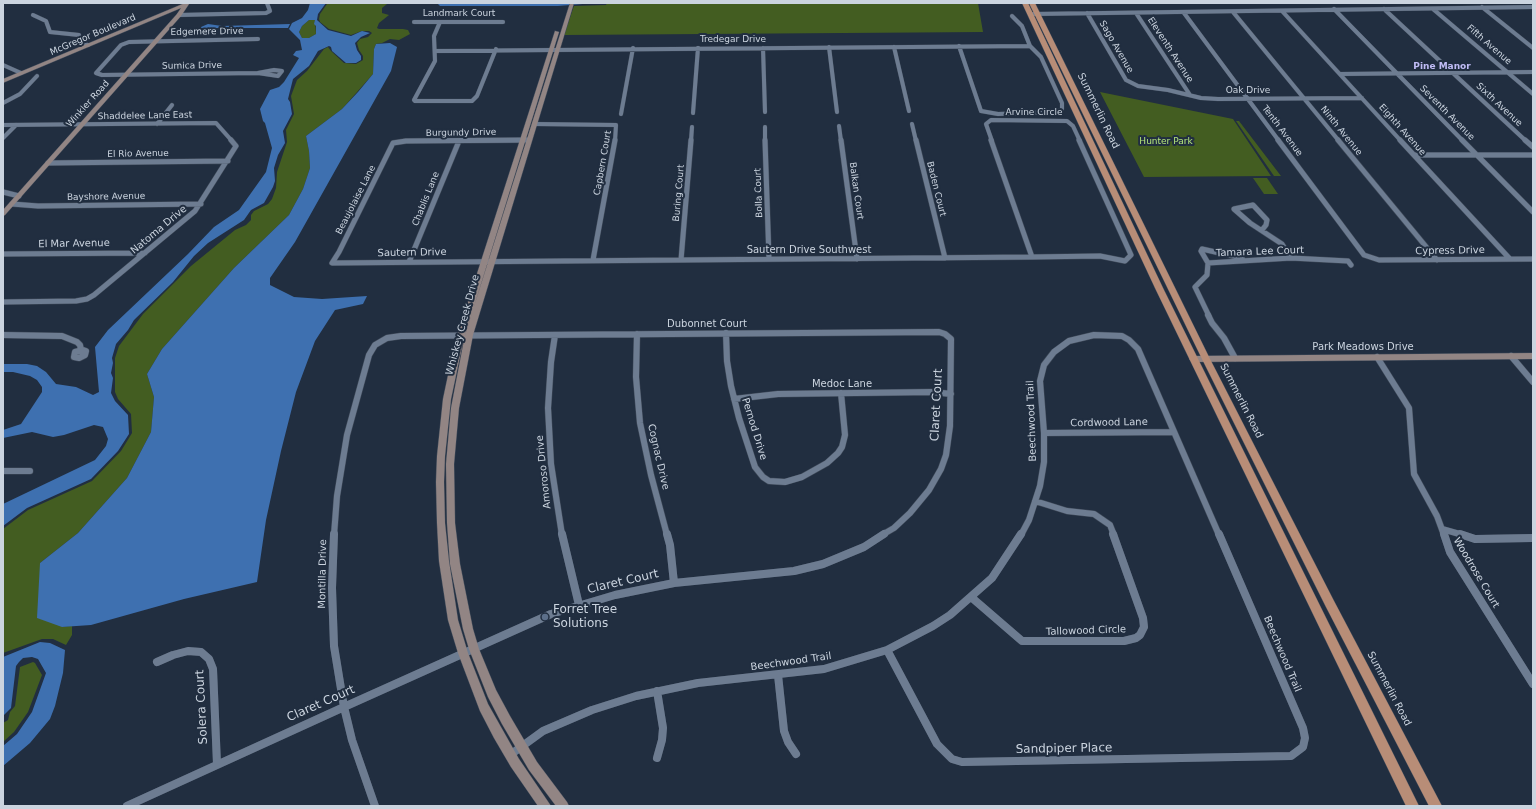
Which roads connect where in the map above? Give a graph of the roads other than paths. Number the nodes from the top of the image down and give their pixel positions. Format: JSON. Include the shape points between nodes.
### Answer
{"nodes":[{"id":1,"x":267,"y":3,"type":"edge"},
{"id":2,"x":1025,"y":3,"type":"edge"},
{"id":3,"x":1032,"y":3,"type":"edge"},
{"id":4,"x":187,"y":4,"type":"edge"},
{"id":5,"x":569,"y":4,"type":"edge"},
{"id":6,"x":1482,"y":7,"type":"junction"},
{"id":7,"x":1533,"y":7,"type":"edge"},
{"id":8,"x":1334,"y":9,"type":"junction"},
{"id":9,"x":1384,"y":9,"type":"junction"},
{"id":10,"x":1434,"y":9,"type":"junction"},
{"id":11,"x":1282,"y":11,"type":"junction"},
{"id":12,"x":1233,"y":12,"type":"junction"},
{"id":13,"x":1087,"y":13,"type":"junction"},
{"id":14,"x":1136,"y":13,"type":"junction"},
{"id":15,"x":1184,"y":13,"type":"junction"},
{"id":16,"x":1030,"y":14,"type":"junction"},
{"id":17,"x":1038,"y":14,"type":"junction"},
{"id":18,"x":33,"y":15,"type":"dead end"},
{"id":19,"x":179,"y":15,"type":"junction"},
{"id":20,"x":1012,"y":16,"type":"dead end"},
{"id":21,"x":414,"y":22,"type":"dead end"},
{"id":22,"x":440,"y":22,"type":"junction"},
{"id":23,"x":503,"y":22,"type":"dead end"},
{"id":24,"x":258,"y":39,"type":"dead end"},
{"id":25,"x":156,"y":40,"type":"junction"},
{"id":26,"x":88,"y":46,"type":"junction"},
{"id":27,"x":959,"y":46,"type":"junction"},
{"id":28,"x":1030,"y":46,"type":"junction"},
{"id":29,"x":828,"y":47,"type":"junction"},
{"id":30,"x":894,"y":47,"type":"junction"},
{"id":31,"x":633,"y":48,"type":"junction"},
{"id":32,"x":698,"y":48,"type":"junction"},
{"id":33,"x":763,"y":48,"type":"junction"},
{"id":34,"x":1533,"y":48,"type":"edge"},
{"id":35,"x":496,"y":49,"type":"junction"},
{"id":36,"x":555,"y":49,"type":"junction"},
{"id":37,"x":435,"y":51,"type":"junction"},
{"id":38,"x":3,"y":65,"type":"edge"},
{"id":39,"x":1508,"y":72,"type":"junction"},
{"id":40,"x":1533,"y":72,"type":"edge"},
{"id":41,"x":21,"y":73,"type":"junction"},
{"id":42,"x":258,"y":73,"type":"junction"},
{"id":43,"x":1396,"y":73,"type":"junction"},
{"id":44,"x":1452,"y":73,"type":"junction"},
{"id":45,"x":126,"y":74,"type":"junction"},
{"id":46,"x":1340,"y":74,"type":"junction"},
{"id":47,"x":37,"y":76,"type":"dead end"},
{"id":48,"x":3,"y":81,"type":"edge"},
{"id":49,"x":1134,"y":85,"type":"joint"},
{"id":50,"x":1533,"y":94,"type":"edge"},
{"id":51,"x":1190,"y":95,"type":"junction"},
{"id":52,"x":1304,"y":98,"type":"junction"},
{"id":53,"x":1362,"y":98,"type":"junction"},
{"id":54,"x":1248,"y":99,"type":"junction"},
{"id":55,"x":3,"y":103,"type":"edge"},
{"id":56,"x":172,"y":106,"type":"dead end"},
{"id":57,"x":909,"y":111,"type":"dead end"},
{"id":58,"x":693,"y":112,"type":"dead end"},
{"id":59,"x":765,"y":112,"type":"dead end"},
{"id":60,"x":837,"y":112,"type":"dead end"},
{"id":61,"x":621,"y":114,"type":"dead end"},
{"id":62,"x":216,"y":123,"type":"joint"},
{"id":63,"x":16,"y":124,"type":"junction"},
{"id":64,"x":82,"y":124,"type":"junction"},
{"id":65,"x":157,"y":124,"type":"junction"},
{"id":66,"x":534,"y":124,"type":"junction"},
{"id":67,"x":912,"y":124,"type":"dead end"},
{"id":68,"x":3,"y":125,"type":"edge"},
{"id":69,"x":839,"y":126,"type":"dead end"},
{"id":70,"x":692,"y":127,"type":"dead end"},
{"id":71,"x":765,"y":127,"type":"dead end"},
{"id":72,"x":3,"y":138,"type":"edge"},
{"id":73,"x":526,"y":140,"type":"junction"},
{"id":74,"x":459,"y":141,"type":"junction"},
{"id":75,"x":394,"y":143,"type":"joint"},
{"id":76,"x":1533,"y":148,"type":"edge"},
{"id":77,"x":1478,"y":155,"type":"junction"},
{"id":78,"x":1533,"y":155,"type":"edge"},
{"id":79,"x":1414,"y":156,"type":"junction"},
{"id":80,"x":228,"y":161,"type":"junction"},
{"id":81,"x":48,"y":163,"type":"junction"},
{"id":82,"x":3,"y":192,"type":"edge"},
{"id":83,"x":19,"y":196,"type":"junction"},
{"id":84,"x":12,"y":204,"type":"junction"},
{"id":85,"x":201,"y":204,"type":"junction"},
{"id":86,"x":1533,"y":212,"type":"edge"},
{"id":87,"x":3,"y":214,"type":"edge"},
{"id":88,"x":1262,"y":230,"type":"junction"},
{"id":89,"x":145,"y":253,"type":"junction"},
{"id":90,"x":3,"y":254,"type":"edge"},
{"id":91,"x":1032,"y":257,"type":"junction"},
{"id":92,"x":857,"y":258,"type":"junction"},
{"id":93,"x":945,"y":258,"type":"junction"},
{"id":94,"x":1291,"y":258,"type":"junction"},
{"id":95,"x":1368,"y":258,"type":"joint"},
{"id":96,"x":769,"y":259,"type":"junction"},
{"id":97,"x":1510,"y":259,"type":"junction"},
{"id":98,"x":1533,"y":259,"type":"edge"},
{"id":99,"x":593,"y":260,"type":"junction"},
{"id":100,"x":681,"y":260,"type":"junction"},
{"id":101,"x":1247,"y":260,"type":"junction"},
{"id":102,"x":1437,"y":260,"type":"junction"},
{"id":103,"x":488,"y":261,"type":"junction"},
{"id":104,"x":1125,"y":261,"type":"joint"},
{"id":105,"x":409,"y":262,"type":"junction"},
{"id":106,"x":1208,"y":263,"type":"junction"},
{"id":107,"x":332,"y":264,"type":"joint"},
{"id":108,"x":1351,"y":265,"type":"dead end"},
{"id":109,"x":3,"y":302,"type":"edge"},
{"id":110,"x":726,"y":333,"type":"junction"},
{"id":111,"x":555,"y":334,"type":"junction"},
{"id":112,"x":637,"y":334,"type":"junction"},
{"id":113,"x":945,"y":334,"type":"joint"},
{"id":114,"x":3,"y":335,"type":"edge"},
{"id":115,"x":465,"y":335,"type":"junction"},
{"id":116,"x":377,"y":343,"type":"joint"},
{"id":117,"x":81,"y":350,"type":"dead end"},
{"id":118,"x":1511,"y":356,"type":"junction"},
{"id":119,"x":1533,"y":356,"type":"edge"},
{"id":120,"x":1377,"y":357,"type":"junction"},
{"id":121,"x":1235,"y":358,"type":"junction"},
{"id":122,"x":1194,"y":359,"type":"junction"},
{"id":123,"x":1206,"y":359,"type":"junction"},
{"id":124,"x":1533,"y":382,"type":"edge"},
{"id":125,"x":841,"y":393,"type":"junction"},
{"id":126,"x":951,"y":394,"type":"junction"},
{"id":127,"x":734,"y":399,"type":"junction"},
{"id":128,"x":1174,"y":432,"type":"junction"},
{"id":129,"x":1044,"y":433,"type":"junction"},
{"id":130,"x":3,"y":471,"type":"edge"},
{"id":131,"x":30,"y":471,"type":"dead end"},
{"id":132,"x":1035,"y":501,"type":"junction"},
{"id":133,"x":1442,"y":529,"type":"junction"},
{"id":134,"x":1533,"y":538,"type":"edge"},
{"id":135,"x":674,"y":583,"type":"junction"},
{"id":136,"x":972,"y":597,"type":"junction"},
{"id":137,"x":579,"y":605,"type":"junction"},
{"id":138,"x":474,"y":649,"type":"junction"},
{"id":139,"x":887,"y":650,"type":"junction"},
{"id":140,"x":463,"y":653,"type":"junction"},
{"id":141,"x":157,"y":662,"type":"dead end"},
{"id":142,"x":778,"y":675,"type":"junction"},
{"id":143,"x":1533,"y":684,"type":"edge"},
{"id":144,"x":657,"y":691,"type":"junction"},
{"id":145,"x":344,"y":707,"type":"junction"},
{"id":146,"x":521,"y":747,"type":"junction"},
{"id":147,"x":1303,"y":747,"type":"joint"},
{"id":148,"x":796,"y":754,"type":"dead end"},
{"id":149,"x":510,"y":755,"type":"junction"},
{"id":150,"x":657,"y":758,"type":"dead end"},
{"id":151,"x":217,"y":764,"type":"junction"},
{"id":152,"x":127,"y":806,"type":"edge"},
{"id":153,"x":375,"y":806,"type":"edge"},
{"id":154,"x":545,"y":806,"type":"edge"},
{"id":155,"x":563,"y":806,"type":"edge"},
{"id":156,"x":1413,"y":806,"type":"edge"},
{"id":157,"x":1436,"y":806,"type":"edge"}],
"edges":[{"from":1,"to":19,"type":"street","via":[[270,11],[266,13]]},
{"from":2,"to":16,"type":"main road","name":"Summerlin Road"},
{"from":3,"to":17,"type":"main road","name":"Summerlin Road"},
{"from":4,"to":19,"type":"street","name":"Winkler Road"},
{"from":4,"to":26,"type":"street","name":"McGregor Boulevard"},
{"from":5,"to":36,"type":"street","name":"Whiskey Creek Drive"},
{"from":6,"to":7,"type":"street"},
{"from":6,"to":10,"type":"street"},
{"from":6,"to":34,"type":"street"},
{"from":8,"to":9,"type":"street"},
{"from":8,"to":11,"type":"street"},
{"from":8,"to":43,"type":"street","name":"Seventh Avenue"},
{"from":9,"to":10,"type":"street"},
{"from":9,"to":44,"type":"street","name":"Sixth Avenue"},
{"from":10,"to":39,"type":"street","name":"Fifth Avenue"},
{"from":11,"to":12,"type":"street"},
{"from":11,"to":46,"type":"street","name":"Eighth Avenue"},
{"from":12,"to":15,"type":"street"},
{"from":12,"to":52,"type":"street","name":"Ninth Avenue"},
{"from":13,"to":14,"type":"street"},
{"from":13,"to":17,"type":"street"},
{"from":13,"to":49,"type":"street","name":"Sago Avenue","via":[[1124,78]]},
{"from":14,"to":15,"type":"street"},
{"from":14,"to":51,"type":"street","name":"Eleventh Avenue"},
{"from":15,"to":54,"type":"street","name":"Tenth Avenue"},
{"from":16,"to":17,"type":"street"},
{"from":16,"to":122,"type":"main road","name":"Summerlin Road"},
{"from":17,"to":123,"type":"main road","name":"Summerlin Road"},
{"from":18,"to":26,"type":"street","via":[[46,22],[50,32],[79,35],[80,42]]},
{"from":19,"to":25,"type":"street","name":"Winkler Road"},
{"from":20,"to":28,"type":"street","via":[[1022,26]]},
{"from":21,"to":22,"type":"street","name":"Landmark Court"},
{"from":22,"to":23,"type":"street","name":"Landmark Court"},
{"from":22,"to":37,"type":"street","via":[[434,36]]},
{"from":24,"to":25,"type":"street","name":"Edgemere Drive"},
{"from":25,"to":45,"type":"street","name":"Winkler Road"},
{"from":25,"to":45,"type":"street","name":"Edgemere Drive","via":[[124,43],[96,73]]},
{"from":26,"to":41,"type":"street","name":"McGregor Boulevard"},
{"from":27,"to":28,"type":"street","name":"Tredegar Drive"},
{"from":27,"to":28,"type":"street","via":[[981,111],[998,114],[1056,112],[1062,108],[1062,103],[1041,57]]},
{"from":27,"to":30,"type":"street","name":"Tredegar Drive"},
{"from":29,"to":30,"type":"street","name":"Tredegar Drive"},
{"from":29,"to":33,"type":"street","name":"Tredegar Drive"},
{"from":29,"to":60,"type":"street"},
{"from":30,"to":57,"type":"street"},
{"from":31,"to":32,"type":"street","name":"Tredegar Drive"},
{"from":31,"to":36,"type":"street","name":"Tredegar Drive"},
{"from":31,"to":61,"type":"street"},
{"from":32,"to":33,"type":"street","name":"Tredegar Drive"},
{"from":32,"to":58,"type":"street"},
{"from":33,"to":59,"type":"street"},
{"from":35,"to":36,"type":"street","name":"Tredegar Drive"},
{"from":35,"to":37,"type":"street","name":"Tredegar Drive"},
{"from":35,"to":37,"type":"street","via":[[477,96],[472,101],[415,101],[435,61]]},
{"from":36,"to":66,"type":"street","name":"Whiskey Creek Drive"},
{"from":36,"to":73,"type":"street","name":"Whiskey Creek Drive"},
{"from":38,"to":41,"type":"street"},
{"from":39,"to":40,"type":"street"},
{"from":39,"to":44,"type":"street"},
{"from":39,"to":50,"type":"street","name":"Fifth Avenue"},
{"from":41,"to":48,"type":"street","name":"McGregor Boulevard"},
{"from":42,"to":42,"type":"street","name":"Sumica Drive","via":[[278,76],[282,71],[274,70]]},
{"from":42,"to":45,"type":"street","name":"Sumica Drive"},
{"from":43,"to":44,"type":"street"},
{"from":43,"to":46,"type":"street"},
{"from":43,"to":77,"type":"street","name":"Seventh Avenue"},
{"from":44,"to":76,"type":"street","name":"Sixth Avenue"},
{"from":45,"to":64,"type":"street","name":"Winkler Road"},
{"from":46,"to":53,"type":"street","name":"Eighth Avenue"},
{"from":47,"to":55,"type":"street","via":[[20,94]]},
{"from":49,"to":51,"type":"street","name":"Oak Drive"},
{"from":51,"to":54,"type":"street","name":"Oak Drive","via":[[1212,99]]},
{"from":52,"to":53,"type":"street","name":"Oak Drive"},
{"from":52,"to":54,"type":"street","name":"Oak Drive"},
{"from":52,"to":102,"type":"street","name":"Ninth Avenue"},
{"from":53,"to":79,"type":"street","name":"Eighth Avenue"},
{"from":54,"to":95,"type":"street","name":"Tenth Avenue"},
{"from":56,"to":65,"type":"street"},
{"from":62,"to":65,"type":"street","name":"Shaddelee Lane East"},
{"from":62,"to":80,"type":"street","name":"Natoma Drive","via":[[236,146]]},
{"from":63,"to":64,"type":"street","name":"Shaddelee Lane East"},
{"from":63,"to":68,"type":"street","name":"Shaddelee Lane East"},
{"from":63,"to":72,"type":"street"},
{"from":64,"to":65,"type":"street","name":"Shaddelee Lane East"},
{"from":64,"to":81,"type":"street","name":"Winkler Road"},
{"from":66,"to":73,"type":"street","name":"Whiskey Creek Drive"},
{"from":66,"to":99,"type":"street","name":"Capbern Court","via":[[606,124],[617,127]]},
{"from":67,"to":93,"type":"street","name":"Baden Court"},
{"from":69,"to":92,"type":"street","name":"Balkan Court"},
{"from":70,"to":100,"type":"street","name":"Buring Court"},
{"from":71,"to":96,"type":"street","name":"Bolla Court"},
{"from":73,"to":74,"type":"street","name":"Burgundy Drive"},
{"from":73,"to":103,"type":"street","name":"Whiskey Creek Drive"},
{"from":74,"to":75,"type":"street","name":"Burgundy Drive"},
{"from":74,"to":105,"type":"street","name":"Chablis Lane"},
{"from":75,"to":107,"type":"street","name":"Beaujolaise Lane"},
{"from":77,"to":78,"type":"street"},
{"from":77,"to":79,"type":"street"},
{"from":77,"to":86,"type":"street","name":"Seventh Avenue"},
{"from":79,"to":97,"type":"street","name":"Eighth Avenue"},
{"from":80,"to":81,"type":"street","name":"El Rio Avenue"},
{"from":80,"to":85,"type":"street","name":"Natoma Drive"},
{"from":81,"to":83,"type":"street","name":"Winkler Road"},
{"from":82,"to":83,"type":"street"},
{"from":83,"to":84,"type":"street","name":"Winkler Road"},
{"from":84,"to":85,"type":"street","name":"Bayshore Avenue"},
{"from":84,"to":87,"type":"street","name":"Winkler Road"},
{"from":85,"to":89,"type":"street","name":"Natoma Drive","via":[[192,215]]},
{"from":88,"to":88,"type":"street","via":[[1250,223],[1234,209],[1253,205],[1267,220]]},
{"from":88,"to":94,"type":"street","via":[[1282,244]]},
{"from":89,"to":90,"type":"street","name":"El Mar Avenue"},
{"from":89,"to":109,"type":"street","name":"Natoma Drive","via":[[86,299]]},
{"from":91,"to":93,"type":"street","name":"Sautern Drive Southwest"},
{"from":91,"to":104,"type":"street","name":"Sautern Drive Southwest","via":[[1100,256]]},
{"from":91,"to":104,"type":"street","name":"Arvine Circle","via":[[986,124],[991,120],[1062,120],[1071,123],[1128,247],[1130,255]]},
{"from":92,"to":93,"type":"street","name":"Sautern Drive Southwest"},
{"from":92,"to":96,"type":"street","name":"Sautern Drive Southwest"},
{"from":94,"to":101,"type":"street","name":"Tamara Lee Court"},
{"from":94,"to":108,"type":"street","name":"Tamara Lee Court","via":[[1348,261]]},
{"from":95,"to":102,"type":"street","name":"Cypress Drive"},
{"from":96,"to":100,"type":"street","name":"Sautern Drive Southwest"},
{"from":97,"to":98,"type":"street","name":"Cypress Drive"},
{"from":97,"to":102,"type":"street","name":"Cypress Drive"},
{"from":99,"to":100,"type":"street","name":"Sautern Drive Southwest"},
{"from":99,"to":103,"type":"street","name":"Sautern Drive Southwest"},
{"from":101,"to":106,"type":"street","name":"Tamara Lee Court"},
{"from":101,"to":106,"type":"street","via":[[1202,249]]},
{"from":103,"to":105,"type":"street","name":"Sautern Drive"},
{"from":103,"to":115,"type":"street","name":"Whiskey Creek Drive"},
{"from":105,"to":107,"type":"street","name":"Sautern Drive"},
{"from":106,"to":121,"type":"street","name":"Tamara Lee Court","via":[[1207,275],[1197,284],[1196,291],[1212,323]]},
{"from":110,"to":112,"type":"street","name":"Dubonnet Court"},
{"from":110,"to":113,"type":"street","name":"Dubonnet Court"},
{"from":110,"to":127,"type":"street","name":"Pernod Drive","via":[[727,361]]},
{"from":111,"to":112,"type":"street","name":"Dubonnet Court"},
{"from":111,"to":115,"type":"street","name":"Dubonnet Court"},
{"from":111,"to":137,"type":"street","name":"Amoroso Drive","via":[[548,408],[551,464],[562,531]]},
{"from":112,"to":135,"type":"street","name":"Cognac Drive","via":[[636,377],[640,422],[670,545]]},
{"from":113,"to":126,"type":"street","name":"Claret Court","via":[[951,339]]},
{"from":114,"to":117,"type":"street","via":[[62,336],[77,342]]},
{"from":115,"to":116,"type":"street","name":"Dubonnet Court","via":[[394,336]]},
{"from":115,"to":138,"type":"street","name":"Whiskey Creek Drive","via":[[451,456],[451,523],[455,564]]},
{"from":115,"to":140,"type":"street","name":"Whiskey Creek Drive","via":[[447,399],[440,482],[444,561],[453,620]]},
{"from":116,"to":145,"type":"street","name":"Montilla Drive","via":[[369,355],[347,435],[333,543],[334,646]]},
{"from":118,"to":119,"type":"street","name":"Park Meadows Drive"},
{"from":118,"to":120,"type":"street","name":"Park Meadows Drive"},
{"from":118,"to":124,"type":"street"},
{"from":120,"to":121,"type":"street","name":"Park Meadows Drive"},
{"from":120,"to":133,"type":"street","name":"Woodrose Court","via":[[1409,408],[1414,474]]},
{"from":121,"to":123,"type":"street","name":"Park Meadows Drive"},
{"from":122,"to":123,"type":"street","name":"Park Meadows Drive"},
{"from":122,"to":156,"type":"main road","name":"Summerlin Road"},
{"from":123,"to":157,"type":"main road","name":"Summerlin Road"},
{"from":125,"to":126,"type":"street","name":"Medoc Lane"},
{"from":125,"to":127,"type":"street","name":"Medoc Lane","via":[[778,394]]},
{"from":125,"to":127,"type":"street","name":"Pernod Drive","via":[[844,430],[842,447],[827,463],[802,477],[785,482],[769,481],[758,472],[748,448]]},
{"from":126,"to":135,"type":"street","name":"Claret Court","via":[[949,439],[938,476],[919,504],[880,538],[848,555],[794,571]]},
{"from":128,"to":129,"type":"street","name":"Cordwood Lane"},
{"from":128,"to":129,"type":"street","name":"Beechwood Trail","via":[[1134,344],[1122,336],[1101,335],[1069,341],[1047,360],[1040,380]]},
{"from":128,"to":147,"type":"street","name":"Beechwood Trail","via":[[1303,728]]},
{"from":129,"to":132,"type":"street","name":"Beechwood Trail","via":[[1044,462]]},
{"from":130,"to":131,"type":"street"},
{"from":132,"to":136,"type":"street","name":"Beechwood Trail","via":[[1024,532],[1014,549],[992,578]]},
{"from":132,"to":136,"type":"street","name":"Tallowood Circle","via":[[1067,511],[1094,514],[1110,526],[1143,618],[1144,627],[1140,635],[1124,641],[1028,642],[1011,634]]},
{"from":133,"to":134,"type":"street","via":[[1475,539]]},
{"from":133,"to":143,"type":"street","name":"Woodrose Court","via":[[1450,552]]},
{"from":135,"to":137,"type":"street","name":"Claret Court"},
{"from":136,"to":139,"type":"street","name":"Beechwood Trail","via":[[933,626]]},
{"from":137,"to":138,"type":"street","name":"Claret Court","via":[[530,623]]},
{"from":138,"to":140,"type":"street","name":"Claret Court"},
{"from":138,"to":146,"type":"street","name":"Whiskey Creek Drive","via":[[492,693]]},
{"from":139,"to":142,"type":"street","name":"Beechwood Trail","via":[[824,669]]},
{"from":139,"to":147,"type":"street","name":"Sandpiper Place","via":[[937,744],[952,759],[962,762],[1281,757],[1290,756]]},
{"from":140,"to":145,"type":"street","name":"Claret Court"},
{"from":140,"to":149,"type":"street","name":"Whiskey Creek Drive","via":[[484,707]]},
{"from":141,"to":151,"type":"street","name":"Solera Court","via":[[188,651],[201,652],[209,659],[213,669]]},
{"from":142,"to":144,"type":"street","name":"Beechwood Trail"},
{"from":142,"to":148,"type":"street","via":[[784,731]]},
{"from":144,"to":146,"type":"street","name":"Beechwood Trail","via":[[572,717],[543,731]]},
{"from":144,"to":150,"type":"street","via":[[663,728]]},
{"from":145,"to":151,"type":"street","name":"Claret Court"},
{"from":145,"to":153,"type":"street","name":"Montilla Drive","via":[[352,740]]},
{"from":146,"to":149,"type":"street","name":"Beechwood Trail"},
{"from":146,"to":155,"type":"street","name":"Whiskey Creek Drive"},
{"from":149,"to":154,"type":"street","name":"Whiskey Creek Drive"},
{"from":151,"to":152,"type":"street","name":"Claret Court"}]}
